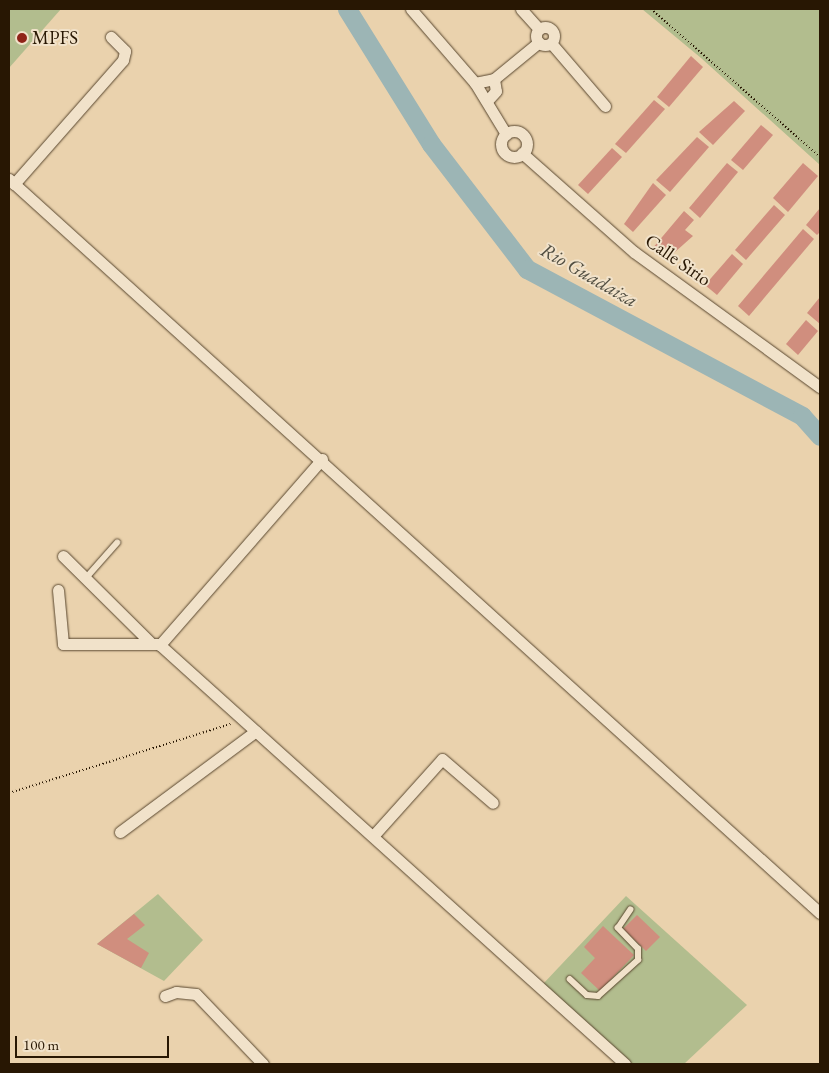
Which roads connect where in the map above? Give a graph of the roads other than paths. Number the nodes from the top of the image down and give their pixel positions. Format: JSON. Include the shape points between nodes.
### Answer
{"nodes":[{"id":1,"x":411,"y":9,"type":"edge"},
{"id":2,"x":521,"y":9,"type":"edge"},
{"id":3,"x":539,"y":29,"type":"junction"},
{"id":4,"x":111,"y":37,"type":"dead end"},
{"id":5,"x":539,"y":42,"type":"junction"},
{"id":6,"x":551,"y":43,"type":"junction"},
{"id":7,"x":494,"y":79,"type":"junction"},
{"id":8,"x":475,"y":82,"type":"junction"},
{"id":9,"x":487,"y":101,"type":"junction"},
{"id":10,"x":605,"y":106,"type":"dead end"},
{"id":11,"x":506,"y":134,"type":"junction"},
{"id":12,"x":522,"y":154,"type":"junction"},
{"id":13,"x":11,"y":182,"type":"edge"},
{"id":14,"x":820,"y":387,"type":"edge"},
{"id":15,"x":322,"y":459,"type":"junction"},
{"id":16,"x":118,"y":544,"type":"dead end"},
{"id":17,"x":63,"y":556,"type":"dead end"},
{"id":18,"x":86,"y":578,"type":"junction"},
{"id":19,"x":58,"y":590,"type":"dead end"},
{"id":20,"x":155,"y":643,"type":"junction"},
{"id":21,"x":256,"y":731,"type":"junction"},
{"id":22,"x":492,"y":804,"type":"dead end"},
{"id":23,"x":120,"y":832,"type":"dead end"},
{"id":24,"x":373,"y":836,"type":"junction"},
{"id":25,"x":630,"y":910,"type":"dead end"},
{"id":26,"x":820,"y":913,"type":"edge"},
{"id":27,"x":570,"y":979,"type":"dead end"},
{"id":28,"x":166,"y":996,"type":"dead end"},
{"id":29,"x":263,"y":1064,"type":"edge"},
{"id":30,"x":625,"y":1064,"type":"edge"}],
"edges":[{"from":1,"to":8,"type":"street"},
{"from":2,"to":3,"type":"street"},
{"from":3,"to":5,"type":"street"},
{"from":3,"to":6,"type":"street","via":[[552,30]]},
{"from":4,"to":13,"type":"street","via":[[125,51],[123,60]]},
{"from":5,"to":6,"type":"street"},
{"from":5,"to":7,"type":"street"},
{"from":6,"to":10,"type":"street"},
{"from":7,"to":8,"type":"street"},
{"from":7,"to":9,"type":"street","via":[[496,91]]},
{"from":8,"to":9,"type":"street"},
{"from":9,"to":11,"type":"street"},
{"from":11,"to":12,"type":"street","via":[[524,136]]},
{"from":11,"to":12,"type":"street","via":[[502,139],[504,152],[510,156]]},
{"from":12,"to":14,"type":"street","name":"Calle Sirio","via":[[634,252]]},
{"from":13,"to":15,"type":"street"},
{"from":15,"to":20,"type":"street"},
{"from":15,"to":26,"type":"street"},
{"from":16,"to":18,"type":"lane"},
{"from":17,"to":18,"type":"street"},
{"from":18,"to":20,"type":"street"},
{"from":19,"to":20,"type":"street","via":[[63,644]]},
{"from":20,"to":21,"type":"street"},
{"from":21,"to":23,"type":"street"},
{"from":21,"to":24,"type":"street"},
{"from":22,"to":24,"type":"street","via":[[442,759]]},
{"from":24,"to":30,"type":"street"},
{"from":25,"to":27,"type":"lane","via":[[618,928],[638,949],[638,960],[598,996],[588,995]]},
{"from":28,"to":29,"type":"street","via":[[176,992],[196,994]]}]}
